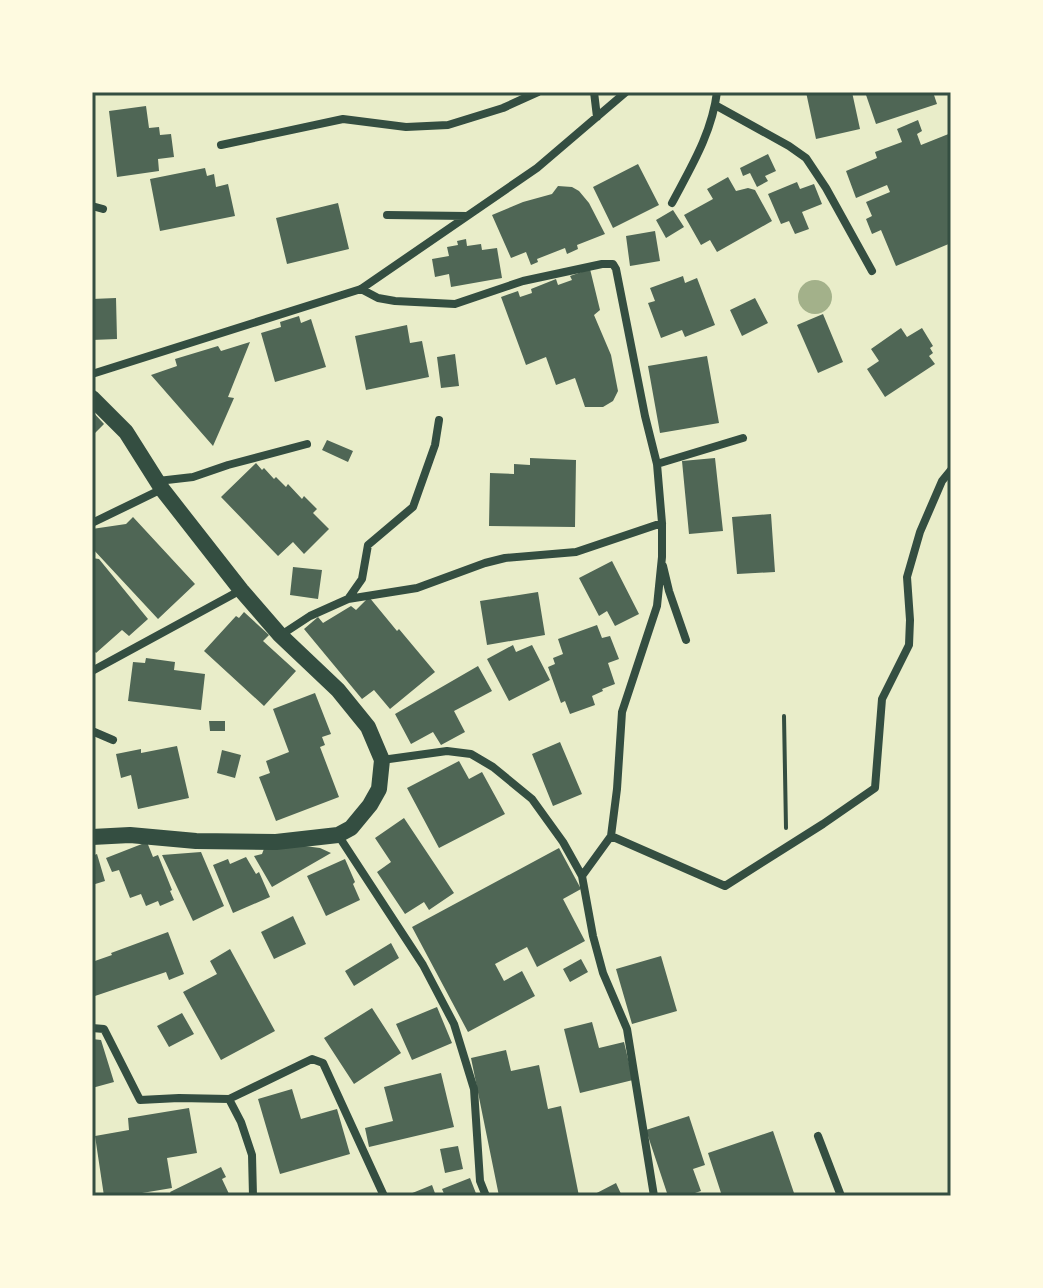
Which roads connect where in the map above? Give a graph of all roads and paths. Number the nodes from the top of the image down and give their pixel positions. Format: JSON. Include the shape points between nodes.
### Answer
{"nodes":[{"id":1,"x":538,"y":92,"type":"edge"},
{"id":2,"x":594,"y":92,"type":"edge"},
{"id":3,"x":626,"y":92,"type":"edge"},
{"id":4,"x":717,"y":92,"type":"edge"},
{"id":5,"x":715,"y":105,"type":"junction"},
{"id":6,"x":597,"y":117,"type":"junction"},
{"id":7,"x":221,"y":145,"type":"dead end"},
{"id":8,"x":672,"y":203,"type":"dead end"},
{"id":9,"x":92,"y":206,"type":"edge"},
{"id":10,"x":103,"y":209,"type":"dead end"},
{"id":11,"x":387,"y":215,"type":"dead end"},
{"id":12,"x":468,"y":216,"type":"junction"},
{"id":13,"x":872,"y":271,"type":"dead end"},
{"id":14,"x":361,"y":289,"type":"junction"},
{"id":15,"x":92,"y":374,"type":"edge"},
{"id":16,"x":92,"y":398,"type":"edge"},
{"id":17,"x":439,"y":420,"type":"dead end"},
{"id":18,"x":743,"y":438,"type":"dead end"},
{"id":19,"x":307,"y":444,"type":"dead end"},
{"id":20,"x":657,"y":464,"type":"junction"},
{"id":21,"x":951,"y":470,"type":"edge"},
{"id":22,"x":159,"y":485,"type":"junction"},
{"id":23,"x":92,"y":523,"type":"edge"},
{"id":24,"x":662,"y":523,"type":"junction"},
{"id":25,"x":662,"y":557,"type":"junction"},
{"id":26,"x":241,"y":590,"type":"junction"},
{"id":27,"x":348,"y":599,"type":"junction"},
{"id":28,"x":280,"y":635,"type":"junction"},
{"id":29,"x":686,"y":640,"type":"dead end"},
{"id":30,"x":92,"y":671,"type":"edge"},
{"id":31,"x":784,"y":716,"type":"dead end"},
{"id":32,"x":92,"y":731,"type":"edge"},
{"id":33,"x":113,"y":740,"type":"dead end"},
{"id":34,"x":382,"y":760,"type":"junction"},
{"id":35,"x":338,"y":835,"type":"junction"},
{"id":36,"x":611,"y":836,"type":"junction"},
{"id":37,"x":92,"y":837,"type":"edge"},
{"id":38,"x":786,"y":847,"type":"junction"},
{"id":39,"x":582,"y":876,"type":"junction"},
{"id":40,"x":92,"y":1028,"type":"edge"},
{"id":41,"x":229,"y":1099,"type":"junction"},
{"id":42,"x":818,"y":1136,"type":"dead end"},
{"id":43,"x":253,"y":1196,"type":"edge"},
{"id":44,"x":384,"y":1196,"type":"edge"},
{"id":45,"x":486,"y":1196,"type":"edge"},
{"id":46,"x":654,"y":1196,"type":"edge"},
{"id":47,"x":841,"y":1196,"type":"edge"}],
"edges":[{"from":1,"to":7,"type":"street","via":[[448,125],[406,127],[343,119]]},
{"from":2,"to":6,"type":"street"},
{"from":3,"to":6,"type":"street"},
{"from":4,"to":5,"type":"street"},
{"from":5,"to":8,"type":"street","via":[[702,146]]},
{"from":5,"to":13,"type":"street","via":[[806,158]]},
{"from":6,"to":12,"type":"street"},
{"from":9,"to":10,"type":"street"},
{"from":11,"to":12,"type":"street"},
{"from":12,"to":14,"type":"street"},
{"from":14,"to":15,"type":"street"},
{"from":14,"to":20,"type":"street","via":[[395,301],[455,304],[523,281],[613,264]]},
{"from":16,"to":22,"type":"main road","via":[[126,432]]},
{"from":17,"to":27,"type":"street","via":[[413,507],[368,545],[362,579]]},
{"from":18,"to":20,"type":"street"},
{"from":19,"to":22,"type":"street"},
{"from":20,"to":24,"type":"street"},
{"from":21,"to":38,"type":"street","via":[[920,532],[907,577],[909,645],[882,699],[875,788]]},
{"from":22,"to":23,"type":"street"},
{"from":22,"to":26,"type":"main road"},
{"from":24,"to":25,"type":"street"},
{"from":24,"to":27,"type":"street","via":[[576,552],[505,558],[417,588]]},
{"from":25,"to":29,"type":"street"},
{"from":25,"to":36,"type":"street","via":[[657,606],[622,712]]},
{"from":26,"to":28,"type":"main road"},
{"from":26,"to":30,"type":"street"},
{"from":27,"to":28,"type":"street"},
{"from":28,"to":34,"type":"main road","via":[[338,690],[368,727]]},
{"from":31,"to":38,"type":"path"},
{"from":32,"to":33,"type":"street"},
{"from":34,"to":35,"type":"main road","via":[[379,789],[370,805]]},
{"from":34,"to":39,"type":"street","via":[[447,751],[482,760],[532,799]]},
{"from":35,"to":37,"type":"main road","via":[[276,842]]},
{"from":35,"to":45,"type":"street","via":[[423,965],[454,1024],[474,1089],[480,1181]]},
{"from":36,"to":38,"type":"street","via":[[725,886]]},
{"from":36,"to":39,"type":"street"},
{"from":39,"to":46,"type":"street","via":[[603,973],[627,1029]]},
{"from":40,"to":41,"type":"street","via":[[104,1029],[140,1100]]},
{"from":41,"to":43,"type":"street","via":[[252,1155]]},
{"from":41,"to":44,"type":"street","via":[[312,1059],[323,1063]]},
{"from":42,"to":47,"type":"street"}]}
